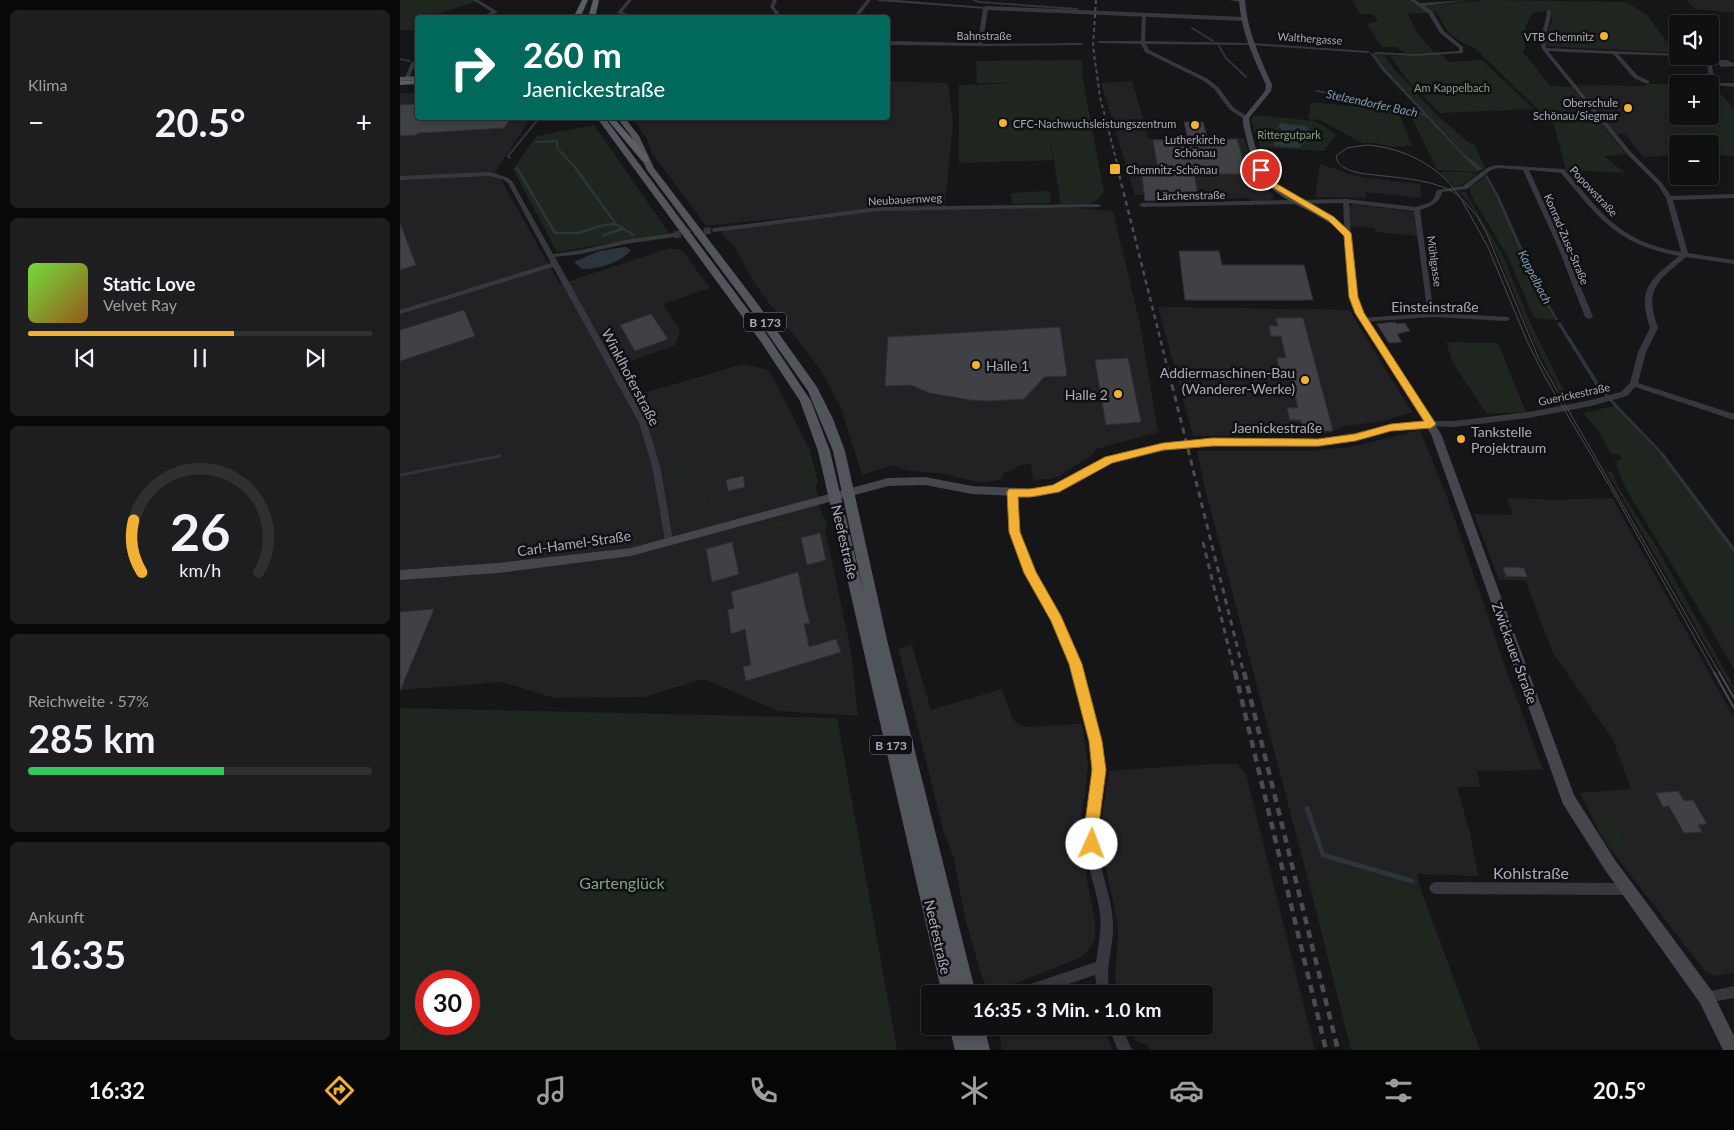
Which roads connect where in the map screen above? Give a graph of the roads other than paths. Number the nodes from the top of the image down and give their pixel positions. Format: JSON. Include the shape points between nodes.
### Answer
{"nodes":[{"id":1,"x":475,"y":0,"type":"edge"},
{"id":2,"x":592,"y":0,"type":"edge"},
{"id":3,"x":597,"y":0,"type":"edge"},
{"id":4,"x":630,"y":0,"type":"edge"},
{"id":5,"x":775,"y":0,"type":"edge"},
{"id":6,"x":869,"y":0,"type":"edge"},
{"id":7,"x":879,"y":0,"type":"edge"},
{"id":8,"x":1230,"y":0,"type":"edge"},
{"id":9,"x":1242,"y":0,"type":"edge"},
{"id":10,"x":1412,"y":0,"type":"edge"},
{"id":11,"x":1468,"y":0,"type":"edge"},
{"id":12,"x":587,"y":2,"type":"edge"},
{"id":13,"x":1418,"y":5,"type":"junction"},
{"id":14,"x":986,"y":8,"type":"junction"},
{"id":15,"x":1549,"y":11,"type":"dead end"},
{"id":16,"x":488,"y":15,"type":"edge"},
{"id":17,"x":578,"y":15,"type":"edge"},
{"id":18,"x":584,"y":15,"type":"edge"},
{"id":19,"x":591,"y":15,"type":"edge"},
{"id":20,"x":597,"y":15,"type":"edge"},
{"id":21,"x":625,"y":15,"type":"edge"},
{"id":22,"x":775,"y":15,"type":"edge"},
{"id":23,"x":856,"y":15,"type":"edge"},
{"id":24,"x":1144,"y":15,"type":"junction"},
{"id":25,"x":1243,"y":19,"type":"junction"},
{"id":26,"x":890,"y":42,"type":"edge"},
{"id":27,"x":1100,"y":42,"type":"dead end"},
{"id":28,"x":1143,"y":42,"type":"junction"},
{"id":29,"x":1081,"y":44,"type":"dead end"},
{"id":30,"x":1251,"y":44,"type":"junction"},
{"id":31,"x":980,"y":45,"type":"junction"},
{"id":32,"x":1544,"y":49,"type":"junction"},
{"id":33,"x":1368,"y":52,"type":"dead end"},
{"id":34,"x":1614,"y":52,"type":"junction"},
{"id":35,"x":1376,"y":53,"type":"dead end"},
{"id":36,"x":1669,"y":55,"type":"edge"},
{"id":37,"x":415,"y":61,"type":"edge"},
{"id":38,"x":1710,"y":65,"type":"edge"},
{"id":39,"x":401,"y":82,"type":"edge"},
{"id":40,"x":415,"y":82,"type":"edge"},
{"id":41,"x":1647,"y":82,"type":"dead end"},
{"id":42,"x":1734,"y":85,"type":"edge"},
{"id":43,"x":1246,"y":118,"type":"junction"},
{"id":44,"x":602,"y":120,"type":"edge"},
{"id":45,"x":612,"y":120,"type":"edge"},
{"id":46,"x":623,"y":120,"type":"edge"},
{"id":47,"x":641,"y":162,"type":"junction"},
{"id":48,"x":1526,"y":169,"type":"junction"},
{"id":49,"x":400,"y":178,"type":"edge"},
{"id":50,"x":1734,"y":196,"type":"edge"},
{"id":51,"x":1669,"y":198,"type":"junction"},
{"id":52,"x":1300,"y":201,"type":"junction"},
{"id":53,"x":1346,"y":201,"type":"junction"},
{"id":54,"x":1098,"y":206,"type":"dead end"},
{"id":55,"x":1142,"y":206,"type":"dead end"},
{"id":56,"x":1417,"y":209,"type":"junction"},
{"id":57,"x":714,"y":230,"type":"tunnel mouth"},
{"id":58,"x":674,"y":235,"type":"tunnel mouth"},
{"id":59,"x":1348,"y":235,"type":"junction"},
{"id":60,"x":1685,"y":254,"type":"junction"},
{"id":61,"x":550,"y":256,"type":"junction"},
{"id":62,"x":1734,"y":262,"type":"edge"},
{"id":63,"x":554,"y":264,"type":"junction"},
{"id":64,"x":400,"y":312,"type":"edge"},
{"id":65,"x":1431,"y":312,"type":"junction"},
{"id":66,"x":1589,"y":317,"type":"dead end"},
{"id":67,"x":1506,"y":319,"type":"dead end"},
{"id":68,"x":1363,"y":320,"type":"junction"},
{"id":69,"x":1634,"y":384,"type":"junction"},
{"id":70,"x":1734,"y":417,"type":"edge"},
{"id":71,"x":1431,"y":424,"type":"junction"},
{"id":72,"x":1012,"y":492,"type":"junction"},
{"id":73,"x":841,"y":494,"type":"junction"},
{"id":74,"x":669,"y":540,"type":"junction"},
{"id":75,"x":400,"y":575,"type":"edge"},
{"id":76,"x":1435,"y":888,"type":"dead end"},
{"id":77,"x":1627,"y":889,"type":"junction"},
{"id":78,"x":1100,"y":967,"type":"junction"},
{"id":79,"x":949,"y":985,"type":"edge"},
{"id":80,"x":965,"y":985,"type":"edge"},
{"id":81,"x":1046,"y":985,"type":"edge"},
{"id":82,"x":1103,"y":985,"type":"edge"},
{"id":83,"x":1734,"y":992,"type":"edge"},
{"id":84,"x":1706,"y":997,"type":"junction"},
{"id":85,"x":960,"y":1035,"type":"edge"},
{"id":86,"x":977,"y":1035,"type":"edge"},
{"id":87,"x":1118,"y":1035,"type":"edge"},
{"id":88,"x":964,"y":1050,"type":"edge"},
{"id":89,"x":981,"y":1050,"type":"edge"},
{"id":90,"x":1124,"y":1050,"type":"edge"},
{"id":91,"x":1732,"y":1050,"type":"edge"}],
"edges":[{"from":1,"to":16,"type":"street","via":[[496,12]]},
{"from":2,"to":12,"type":"highway"},
{"from":3,"to":19,"type":"highway"},
{"from":3,"to":20,"type":"highway"},
{"from":4,"to":21,"type":"street","via":[[620,13]]},
{"from":5,"to":22,"type":"street","via":[[772,4]]},
{"from":6,"to":23,"type":"street"},
{"from":7,"to":14,"type":"street"},
{"from":8,"to":9,"type":"street"},
{"from":9,"to":25,"type":"main road"},
{"from":10,"to":13,"type":"street"},
{"from":11,"to":13,"type":"street"},
{"from":12,"to":17,"type":"highway"},
{"from":12,"to":18,"type":"highway"},
{"from":13,"to":35,"type":"street","via":[[1430,12],[1442,32],[1461,48],[1461,52]]},
{"from":14,"to":24,"type":"street"},
{"from":14,"to":31,"type":"street"},
{"from":15,"to":32,"type":"street","via":[[1543,32]]},
{"from":24,"to":25,"type":"street"},
{"from":24,"to":28,"type":"street"},
{"from":25,"to":30,"type":"main road"},
{"from":26,"to":31,"type":"street","name":"Bahnstraße"},
{"from":27,"to":28,"type":"street"},
{"from":28,"to":30,"type":"street"},
{"from":28,"to":43,"type":"street","via":[[1149,53],[1206,80],[1230,107]]},
{"from":29,"to":31,"type":"street","name":"Bahnstraße"},
{"from":30,"to":33,"type":"street","name":"Walthergasse"},
{"from":30,"to":43,"type":"main road","via":[[1269,85],[1268,92]]},
{"from":32,"to":34,"type":"street"},
{"from":32,"to":51,"type":"street","via":[[1603,123],[1653,175]]},
{"from":34,"to":36,"type":"street"},
{"from":34,"to":41,"type":"street","via":[[1636,77]]},
{"from":37,"to":39,"type":"street"},
{"from":38,"to":42,"type":"street","via":[[1712,79],[1717,84]]},
{"from":39,"to":40,"type":"highway"},
{"from":43,"to":52,"type":"main road","via":[[1267,179]]},
{"from":44,"to":47,"type":"main road","number":"B 173"},
{"from":45,"to":47,"type":"highway","name":"Neefestraße","number":"B 173"},
{"from":46,"to":47,"type":"main road","name":"Neefestraße","via":[[635,136]]},
{"from":47,"to":73,"type":"main road","name":"Neefestraße","number":"B 173","via":[[805,401]]},
{"from":47,"to":73,"type":"main road","name":"Neefestraße","number":"B 173","via":[[650,168],[813,390],[839,451]]},
{"from":48,"to":56,"type":"street","name":"Popowstraße","via":[[1498,166],[1488,169],[1465,188],[1439,191],[1433,203]]},
{"from":48,"to":60,"type":"street","name":"Popowstraße","via":[[1563,171],[1618,230],[1639,244]]},
{"from":48,"to":66,"type":"street","name":"Konrad-Zuse-Straße"},
{"from":49,"to":61,"type":"street","name":"Winklhoferstraße","via":[[489,174],[504,178],[510,182]]},
{"from":50,"to":51,"type":"street"},
{"from":51,"to":60,"type":"street"},
{"from":52,"to":53,"type":"street"},
{"from":52,"to":55,"type":"street","name":"Lärchenstraße"},
{"from":52,"to":59,"type":"main road","via":[[1331,219]]},
{"from":53,"to":56,"type":"street"},
{"from":53,"to":59,"type":"street","name":"Zwickauer Straße"},
{"from":54,"to":57,"type":"street","name":"Neubauernweg","via":[[879,209]]},
{"from":56,"to":65,"type":"street","name":"Mühlgasse"},
{"from":58,"to":61,"type":"street"},
{"from":59,"to":68,"type":"main road","name":"Zwickauer Straße","via":[[1354,297]]},
{"from":60,"to":62,"type":"street","name":"Popowstraße"},
{"from":60,"to":69,"type":"street","via":[[1655,281],[1648,293],[1646,304],[1654,328],[1642,352]]},
{"from":61,"to":63,"type":"street","name":"Winklhoferstraße"},
{"from":63,"to":64,"type":"street"},
{"from":63,"to":74,"type":"street","name":"Winklhoferstraße","via":[[643,423]]},
{"from":65,"to":67,"type":"street","name":"Einsteinstraße"},
{"from":65,"to":68,"type":"street","name":"Einsteinstraße"},
{"from":68,"to":71,"type":"main road","name":"Zwickauer Straße"},
{"from":69,"to":70,"type":"street"},
{"from":69,"to":71,"type":"street","name":"Guerickestraße","via":[[1624,394],[1610,399],[1514,417]]},
{"from":71,"to":72,"type":"main road","name":"Jaenickestraße","via":[[1391,428],[1318,443],[1213,442],[1163,447],[1109,460],[1055,489]]},
{"from":71,"to":77,"type":"main road","name":"Zwickauer Straße","via":[[1568,799]]},
{"from":72,"to":73,"type":"main road","name":"Jaenickestraße","via":[[972,490],[915,480],[888,482]]},
{"from":72,"to":78,"type":"street","via":[[1015,532],[1030,573],[1057,619],[1076,664],[1097,750],[1099,770],[1092,844],[1107,923]]},
{"from":73,"to":74,"type":"main road","name":"Carl-Hamel-Straße"},
{"from":73,"to":79,"type":"main road","name":"Neefestraße","number":"B 173","via":[[890,739]]},
{"from":73,"to":80,"type":"main road","name":"Neefestraße","number":"B 173"},
{"from":74,"to":75,"type":"main road","name":"Carl-Hamel-Straße","via":[[631,552]]},
{"from":76,"to":77,"type":"street","name":"Kohlstraße"},
{"from":77,"to":84,"type":"main road","name":"Zwickauer Straße"},
{"from":78,"to":81,"type":"street"},
{"from":78,"to":82,"type":"street"},
{"from":83,"to":84,"type":"street"},
{"from":84,"to":91,"type":"main road","name":"Zwickauer Straße"},
{"from":85,"to":88,"type":"main road"},
{"from":86,"to":89,"type":"main road"},
{"from":87,"to":90,"type":"street"}]}
